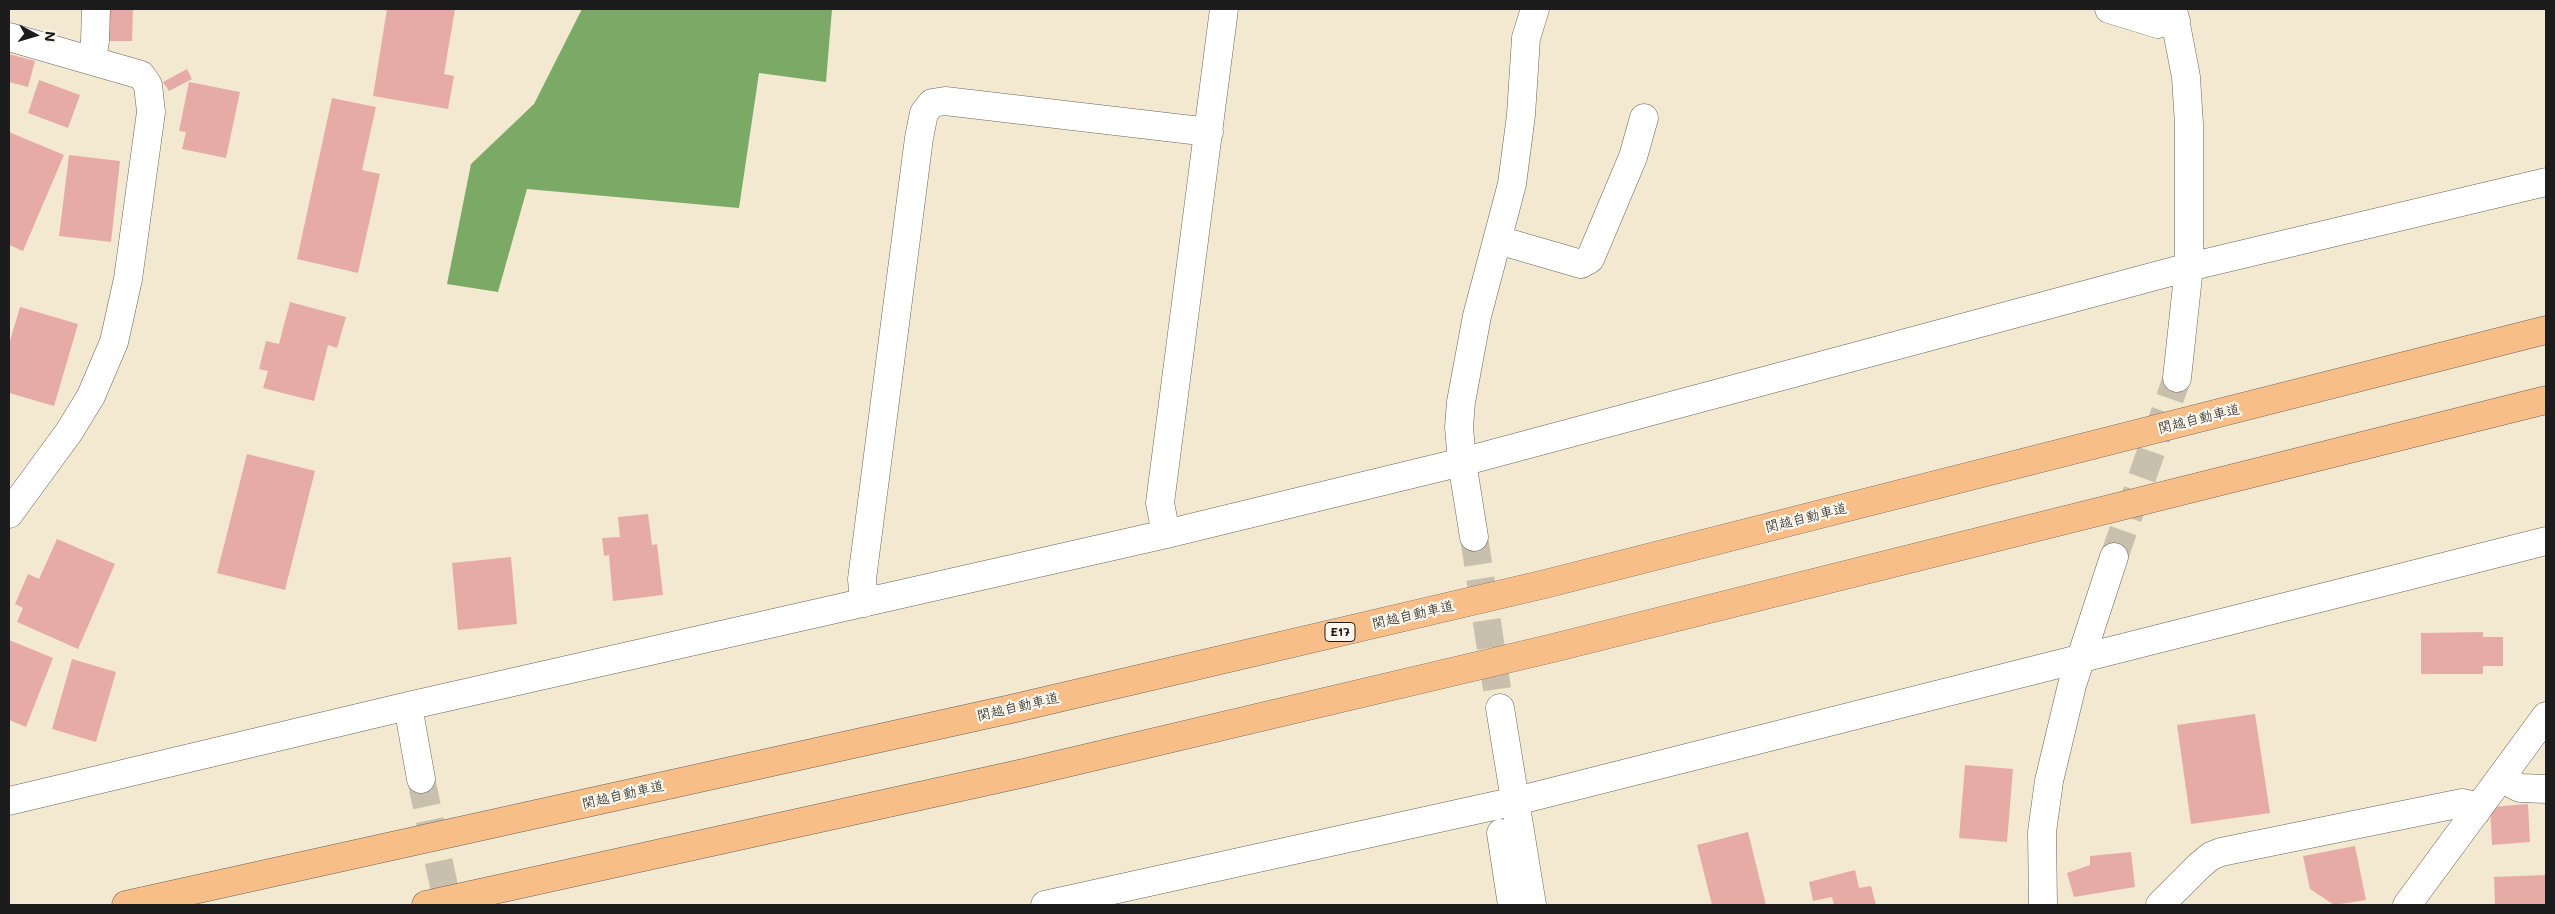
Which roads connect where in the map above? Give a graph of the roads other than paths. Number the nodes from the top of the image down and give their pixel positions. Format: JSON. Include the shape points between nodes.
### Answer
{"nodes":[{"id":1,"x":96,"y":9,"type":"edge"},
{"id":2,"x":1224,"y":9,"type":"edge"},
{"id":3,"x":1535,"y":9,"type":"edge"},
{"id":4,"x":2109,"y":9,"type":"edge"},
{"id":5,"x":2174,"y":15,"type":"edge"},
{"id":6,"x":9,"y":37,"type":"edge"},
{"id":7,"x":92,"y":60,"type":"junction"},
{"id":8,"x":1644,"y":118,"type":"dead end"},
{"id":9,"x":1208,"y":132,"type":"junction"},
{"id":10,"x":2546,"y":182,"type":"edge"},
{"id":11,"x":1498,"y":240,"type":"junction"},
{"id":12,"x":2189,"y":267,"type":"junction"},
{"id":13,"x":2546,"y":330,"type":"edge"},
{"id":14,"x":2177,"y":378,"type":"tunnel mouth"},
{"id":15,"x":2546,"y":400,"type":"edge"},
{"id":16,"x":1462,"y":462,"type":"junction"},
{"id":17,"x":9,"y":514,"type":"edge"},
{"id":18,"x":1166,"y":534,"type":"junction"},
{"id":19,"x":1474,"y":537,"type":"tunnel mouth"},
{"id":20,"x":2546,"y":541,"type":"edge"},
{"id":21,"x":2114,"y":557,"type":"tunnel mouth"},
{"id":22,"x":864,"y":604,"type":"junction"},
{"id":23,"x":2082,"y":657,"type":"junction"},
{"id":24,"x":408,"y":706,"type":"junction"},
{"id":25,"x":1500,"y":708,"type":"tunnel mouth"},
{"id":26,"x":2546,"y":716,"type":"edge"},
{"id":27,"x":421,"y":779,"type":"tunnel mouth"},
{"id":28,"x":2502,"y":779,"type":"junction"},
{"id":29,"x":2546,"y":789,"type":"edge"},
{"id":30,"x":9,"y":801,"type":"edge"},
{"id":31,"x":1516,"y":801,"type":"junction"},
{"id":32,"x":2476,"y":812,"type":"junction"},
{"id":33,"x":1501,"y":833,"type":"dead end"},
{"id":34,"x":126,"y":905,"type":"edge"},
{"id":35,"x":426,"y":905,"type":"edge"},
{"id":36,"x":1046,"y":905,"type":"edge"},
{"id":37,"x":1512,"y":905,"type":"edge"},
{"id":38,"x":1532,"y":905,"type":"edge"},
{"id":39,"x":2043,"y":905,"type":"edge"},
{"id":40,"x":2051,"y":905,"type":"edge"},
{"id":41,"x":2062,"y":905,"type":"edge"},
{"id":42,"x":2160,"y":905,"type":"edge"},
{"id":43,"x":2407,"y":905,"type":"edge"}],
"edges":[{"from":1,"to":7,"type":"street"},
{"from":2,"to":9,"type":"street"},
{"from":3,"to":11,"type":"street","via":[[1526,38],[1512,184]]},
{"from":4,"to":5,"type":"street","via":[[2158,24]]},
{"from":5,"to":12,"type":"street","via":[[2186,77],[2190,124]]},
{"from":6,"to":7,"type":"street"},
{"from":7,"to":17,"type":"street","via":[[141,75],[150,96],[151,112],[128,279],[114,342],[91,396]]},
{"from":8,"to":11,"type":"street","via":[[1633,158],[1590,259],[1581,264]]},
{"from":9,"to":18,"type":"street","via":[[1160,503]]},
{"from":9,"to":22,"type":"street","via":[[945,101],[932,103],[924,113],[862,579]]},
{"from":10,"to":12,"type":"street"},
{"from":11,"to":16,"type":"street","via":[[1465,372],[1459,427]]},
{"from":12,"to":14,"type":"street"},
{"from":12,"to":16,"type":"street"},
{"from":13,"to":34,"type":"highway","name":"関越自動車道","number":"E17","via":[[1545,584],[1011,709]]},
{"from":15,"to":35,"type":"highway","via":[[1520,656],[1024,773]]},
{"from":16,"to":18,"type":"street"},
{"from":16,"to":19,"type":"street"},
{"from":18,"to":22,"type":"street"},
{"from":20,"to":23,"type":"street"},
{"from":21,"to":23,"type":"street"},
{"from":22,"to":24,"type":"street"},
{"from":23,"to":31,"type":"street"},
{"from":23,"to":39,"type":"street","via":[[2049,781],[2042,832]]},
{"from":24,"to":27,"type":"street"},
{"from":24,"to":30,"type":"street"},
{"from":25,"to":31,"type":"street"},
{"from":26,"to":28,"type":"street"},
{"from":28,"to":29,"type":"street","via":[[2520,788]]},
{"from":28,"to":32,"type":"street"},
{"from":31,"to":36,"type":"street"},
{"from":31,"to":38,"type":"street"},
{"from":32,"to":42,"type":"street","via":[[2471,805],[2462,803],[2221,852],[2199,866]]},
{"from":32,"to":43,"type":"street"},
{"from":33,"to":37,"type":"street"},
{"from":40,"to":41,"type":"street"}]}
